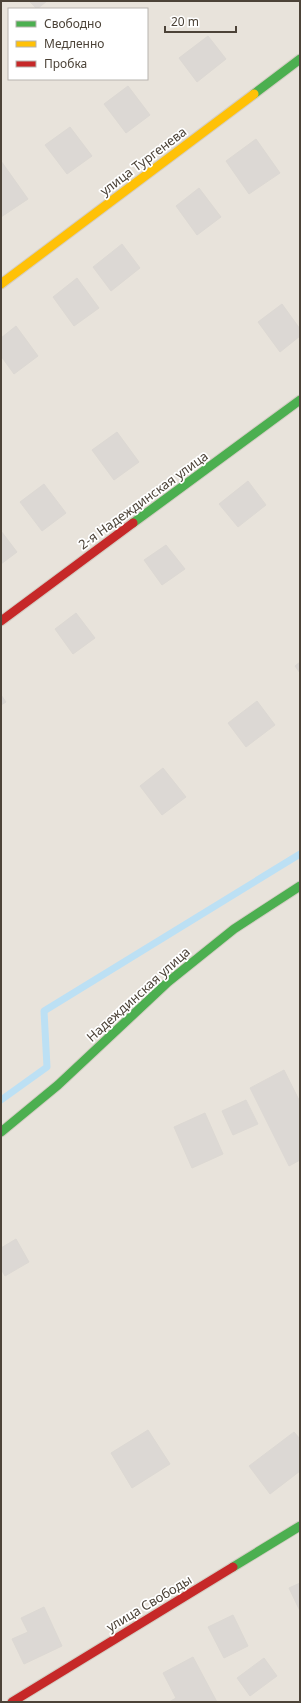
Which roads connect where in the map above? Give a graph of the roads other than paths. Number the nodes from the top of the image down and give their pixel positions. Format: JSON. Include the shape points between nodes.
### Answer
{"nodes":[{"id":1,"x":300,"y":59,"type":"edge"},
{"id":2,"x":1,"y":284,"type":"edge"},
{"id":3,"x":300,"y":400,"type":"edge"},
{"id":4,"x":1,"y":621,"type":"edge"},
{"id":5,"x":300,"y":886,"type":"edge"},
{"id":6,"x":1,"y":1132,"type":"edge"},
{"id":7,"x":300,"y":1526,"type":"edge"},
{"id":8,"x":12,"y":1702,"type":"edge"}],
"edges":[{"from":1,"to":2,"type":"street","name":"улица Тургенева"},
{"from":3,"to":4,"type":"street","name":"2-я Надеждинская улица"},
{"from":5,"to":6,"type":"street","name":"Надеждинская улица","via":[[234,929],[168,982],[58,1085]]},
{"from":7,"to":8,"type":"street","name":"улица Свободы"}]}
